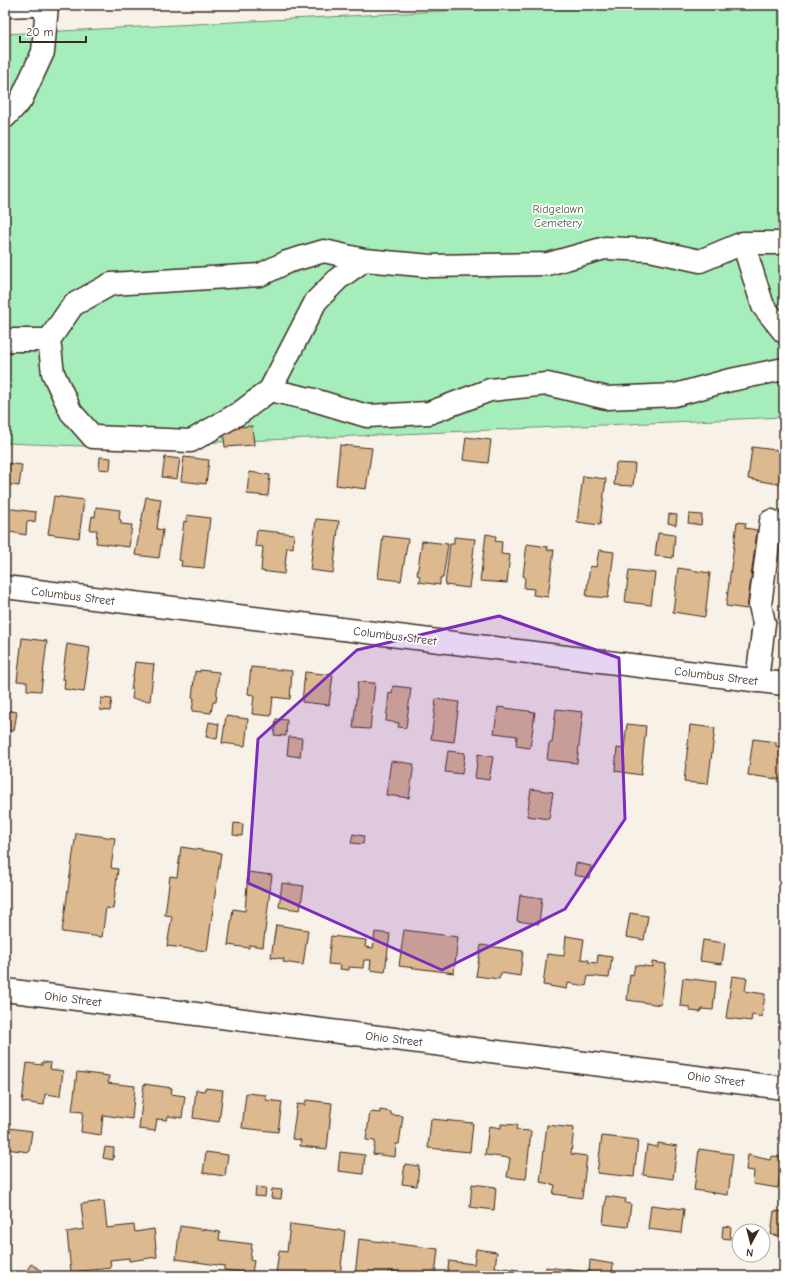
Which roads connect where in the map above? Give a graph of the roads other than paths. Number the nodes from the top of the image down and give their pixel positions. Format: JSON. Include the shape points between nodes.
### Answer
{"nodes":[{"id":1,"x":33,"y":5,"type":"edge"},
{"id":2,"x":47,"y":5,"type":"edge"},
{"id":3,"x":5,"y":6,"type":"edge"},
{"id":4,"x":5,"y":117,"type":"edge"},
{"id":5,"x":743,"y":243,"type":"junction"},
{"id":6,"x":784,"y":243,"type":"edge"},
{"id":7,"x":364,"y":260,"type":"junction"},
{"id":8,"x":784,"y":332,"type":"edge"},
{"id":9,"x":5,"y":340,"type":"edge"},
{"id":10,"x":49,"y":340,"type":"junction"},
{"id":11,"x":784,"y":370,"type":"edge"},
{"id":12,"x":270,"y":390,"type":"junction"},
{"id":13,"x":772,"y":521,"type":"dead end"},
{"id":14,"x":5,"y":587,"type":"edge"},
{"id":15,"x":757,"y":681,"type":"junction"},
{"id":16,"x":784,"y":684,"type":"edge"},
{"id":17,"x":5,"y":990,"type":"edge"},
{"id":18,"x":784,"y":1088,"type":"edge"}],
"edges":[{"from":1,"to":3,"type":"street"},
{"from":2,"to":4,"type":"street","via":[[43,52],[21,100]]},
{"from":5,"to":6,"type":"street"},
{"from":5,"to":7,"type":"street","via":[[700,260],[650,250],[606,248],[548,264],[430,266]]},
{"from":5,"to":8,"type":"street","via":[[763,306]]},
{"from":7,"to":10,"type":"street","via":[[324,251],[287,262],[260,276],[111,284],[73,305]]},
{"from":7,"to":12,"type":"street","via":[[339,278],[316,301]]},
{"from":9,"to":10,"type":"street"},
{"from":10,"to":12,"type":"street","via":[[53,373],[71,412],[93,437],[191,441],[241,412]]},
{"from":11,"to":12,"type":"street","via":[[726,381],[675,395],[607,398],[547,384],[490,390],[429,413],[367,416]]},
{"from":13,"to":15,"type":"street","via":[[760,605],[764,623]]},
{"from":14,"to":15,"type":"street","name":"Columbus Street"},
{"from":15,"to":16,"type":"street","name":"Columbus Street"},
{"from":17,"to":18,"type":"street","name":"Ohio Street"}]}
